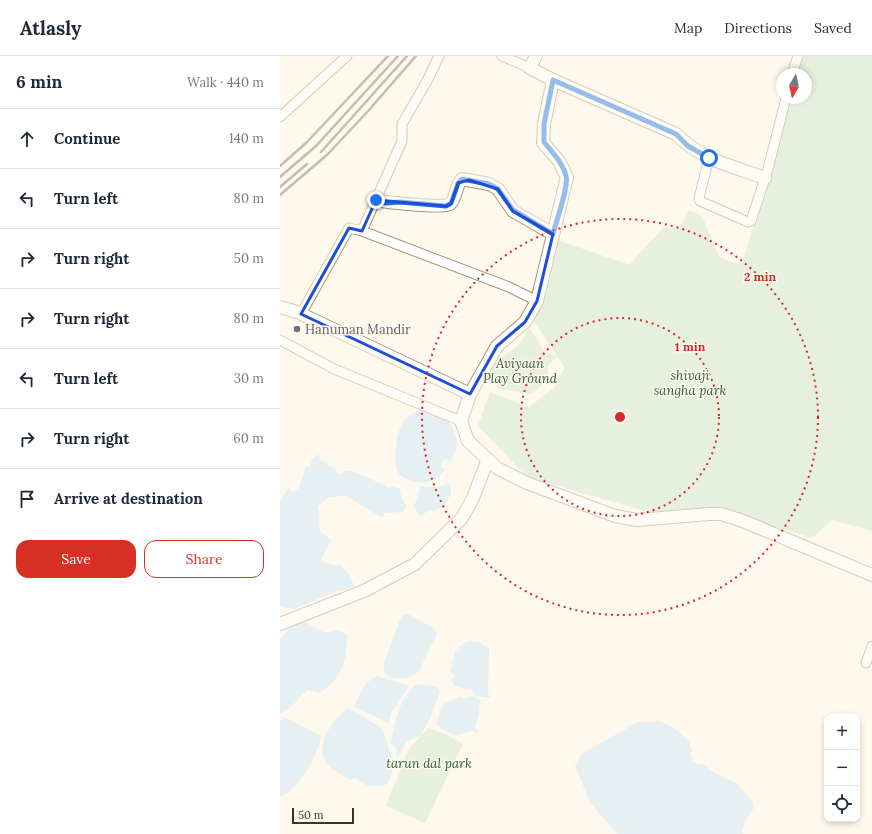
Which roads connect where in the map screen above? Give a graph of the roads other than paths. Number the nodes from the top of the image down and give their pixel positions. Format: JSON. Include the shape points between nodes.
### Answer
{"nodes":[{"id":1,"x":347,"y":56,"type":"edge"},
{"id":2,"x":439,"y":56,"type":"edge"},
{"id":3,"x":502,"y":56,"type":"edge"},
{"id":4,"x":536,"y":56,"type":"edge"},
{"id":5,"x":798,"y":56,"type":"edge"},
{"id":6,"x":530,"y":68,"type":"junction"},
{"id":7,"x":794,"y":68,"type":"edge"},
{"id":8,"x":553,"y":80,"type":"junction"},
{"id":9,"x":784,"y":104,"type":"edge"},
{"id":10,"x":280,"y":117,"type":"edge"},
{"id":11,"x":709,"y":158,"type":"junction"},
{"id":12,"x":765,"y":178,"type":"junction"},
{"id":13,"x":376,"y":200,"type":"junction"},
{"id":14,"x":362,"y":231,"type":"junction"},
{"id":15,"x":553,"y":234,"type":"junction"},
{"id":16,"x":537,"y":300,"type":"junction"},
{"id":17,"x":280,"y":307,"type":"edge"},
{"id":18,"x":301,"y":314,"type":"junction"},
{"id":19,"x":280,"y":340,"type":"edge"},
{"id":20,"x":470,"y":394,"type":"junction"},
{"id":21,"x":461,"y":421,"type":"junction"},
{"id":22,"x":488,"y":459,"type":"junction"},
{"id":23,"x":872,"y":575,"type":"edge"},
{"id":24,"x":280,"y":624,"type":"edge"},
{"id":25,"x":872,"y":646,"type":"edge"},
{"id":26,"x":866,"y":663,"type":"dead end"}],
"edges":[{"from":1,"to":10,"type":"street"},
{"from":2,"to":13,"type":"street","via":[[402,124],[402,141]]},
{"from":3,"to":6,"type":"street"},
{"from":4,"to":6,"type":"street"},
{"from":5,"to":7,"type":"street"},
{"from":6,"to":8,"type":"street"},
{"from":8,"to":11,"type":"street","via":[[676,134],[688,146]]},
{"from":8,"to":15,"type":"street","via":[[544,124],[544,142],[559,161],[567,177]]},
{"from":9,"to":12,"type":"street"},
{"from":11,"to":12,"type":"street"},
{"from":11,"to":12,"type":"street","via":[[700,201],[748,222],[751,221]]},
{"from":13,"to":14,"type":"street"},
{"from":13,"to":15,"type":"street","via":[[386,203],[446,206],[451,203],[458,183],[462,179],[469,180],[489,184],[498,189],[513,210]]},
{"from":14,"to":16,"type":"street"},
{"from":14,"to":18,"type":"street","via":[[349,228]]},
{"from":15,"to":16,"type":"street"},
{"from":16,"to":20,"type":"street","via":[[525,322],[497,346]]},
{"from":17,"to":18,"type":"street"},
{"from":18,"to":20,"type":"street"},
{"from":19,"to":21,"type":"street","via":[[334,369]]},
{"from":20,"to":21,"type":"street"},
{"from":21,"to":22,"type":"street","via":[[468,441]]},
{"from":22,"to":23,"type":"street","via":[[497,468],[527,483],[615,516],[637,520],[721,514]]},
{"from":22,"to":24,"type":"street","via":[[462,518],[415,564],[364,591]]},
{"from":25,"to":26,"type":"street"}]}
